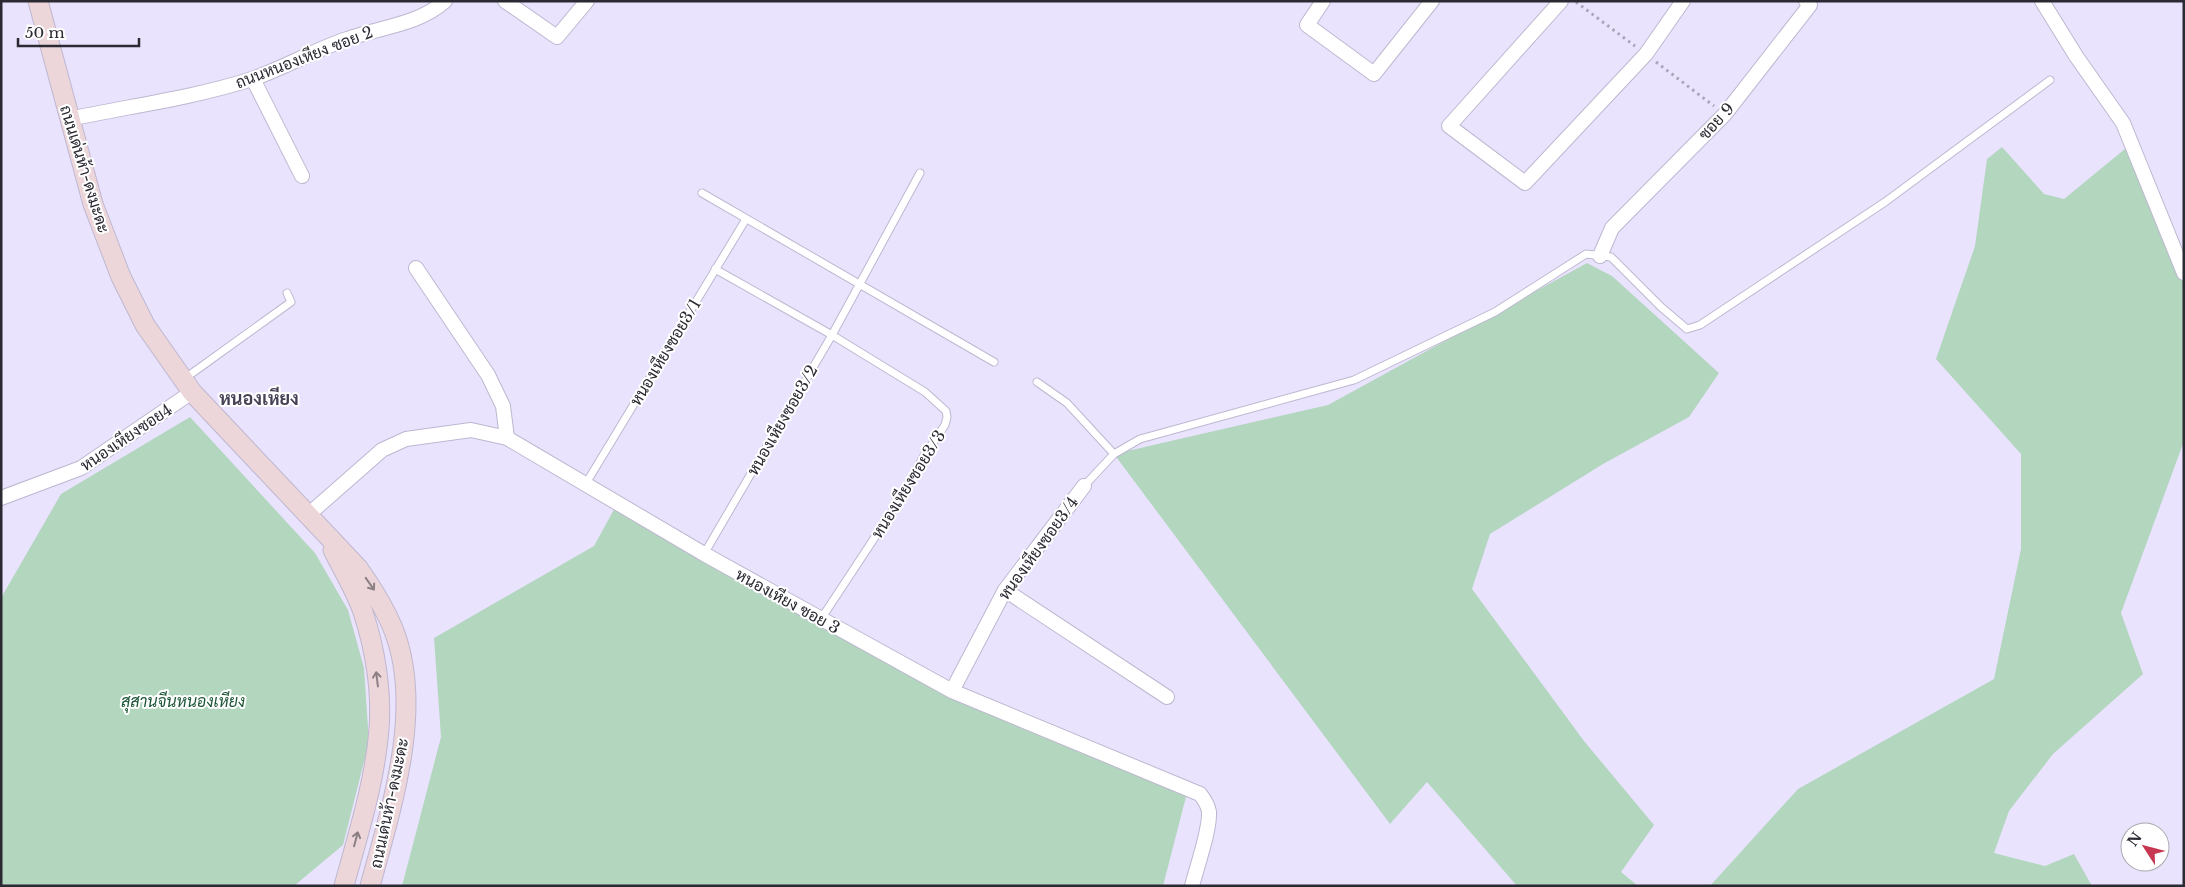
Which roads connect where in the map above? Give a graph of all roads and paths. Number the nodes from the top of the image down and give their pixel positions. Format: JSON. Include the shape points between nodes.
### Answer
{"nodes":[{"id":1,"x":38,"y":1,"type":"edge"},
{"id":2,"x":445,"y":1,"type":"edge"},
{"id":3,"x":505,"y":1,"type":"edge"},
{"id":4,"x":587,"y":1,"type":"edge"},
{"id":5,"x":1323,"y":1,"type":"edge"},
{"id":6,"x":1432,"y":1,"type":"edge"},
{"id":7,"x":1561,"y":1,"type":"edge"},
{"id":8,"x":1684,"y":1,"type":"edge"},
{"id":9,"x":2042,"y":1,"type":"edge"},
{"id":10,"x":1808,"y":3,"type":"edge"},
{"id":11,"x":253,"y":79,"type":"junction"},
{"id":12,"x":2050,"y":80,"type":"dead end"},
{"id":13,"x":70,"y":119,"type":"junction"},
{"id":14,"x":920,"y":173,"type":"dead end"},
{"id":15,"x":302,"y":176,"type":"dead end"},
{"id":16,"x":702,"y":193,"type":"dead end"},
{"id":17,"x":746,"y":218,"type":"junction"},
{"id":18,"x":1600,"y":256,"type":"junction"},
{"id":19,"x":416,"y":268,"type":"dead end"},
{"id":20,"x":716,"y":269,"type":"junction"},
{"id":21,"x":2184,"y":273,"type":"edge"},
{"id":22,"x":859,"y":284,"type":"junction"},
{"id":23,"x":287,"y":293,"type":"dead end"},
{"id":24,"x":832,"y":335,"type":"junction"},
{"id":25,"x":994,"y":362,"type":"dead end"},
{"id":26,"x":1037,"y":382,"type":"dead end"},
{"id":27,"x":187,"y":386,"type":"junction"},
{"id":28,"x":507,"y":438,"type":"junction"},
{"id":29,"x":1114,"y":454,"type":"junction"},
{"id":30,"x":585,"y":485,"type":"junction"},
{"id":31,"x":1084,"y":486,"type":"joint"},
{"id":32,"x":1,"y":498,"type":"edge"},
{"id":33,"x":308,"y":515,"type":"junction"},
{"id":34,"x":326,"y":535,"type":"junction"},
{"id":35,"x":704,"y":554,"type":"junction"},
{"id":36,"x":1005,"y":590,"type":"junction"},
{"id":37,"x":821,"y":620,"type":"junction"},
{"id":38,"x":952,"y":692,"type":"junction"},
{"id":39,"x":1167,"y":697,"type":"dead end"},
{"id":40,"x":375,"y":761,"type":"junction"},
{"id":41,"x":400,"y":765,"type":"junction"},
{"id":42,"x":344,"y":886,"type":"edge"},
{"id":43,"x":370,"y":886,"type":"edge"},
{"id":44,"x":1192,"y":886,"type":"edge"}],
"edges":[{"from":1,"to":13,"type":"main road","name":"ถนนเด่นห้า-ดงมะดะ"},
{"from":2,"to":11,"type":"street","name":"ถนนหนองเหียง ซอย 2","via":[[433,12],[410,22],[330,44]]},
{"from":3,"to":4,"type":"street","via":[[558,37]]},
{"from":5,"to":6,"type":"street","via":[[1307,25],[1374,74]]},
{"from":7,"to":8,"type":"street","via":[[1449,126],[1525,183],[1646,54]]},
{"from":9,"to":21,"type":"street","via":[[2123,123]]},
{"from":10,"to":18,"type":"street","name":"ซอย 9","via":[[1724,114],[1612,228]]},
{"from":11,"to":13,"type":"street","name":"ถนนหนองเหียง ซอย 2"},
{"from":11,"to":15,"type":"street"},
{"from":12,"to":18,"type":"lane","via":[[1885,202],[1700,325],[1687,329],[1611,257]]},
{"from":13,"to":27,"type":"main road","name":"ถนนเด่นห้า-ดงมะดะ","via":[[93,204],[121,277],[145,325]]},
{"from":14,"to":22,"type":"lane","name":"หนองเหียงซอย3/2"},
{"from":16,"to":17,"type":"lane"},
{"from":17,"to":20,"type":"lane","name":"หนองเหียงซอย3/1"},
{"from":17,"to":22,"type":"lane"},
{"from":18,"to":29,"type":"lane","via":[[1586,254],[1495,312],[1354,380],[1140,439]]},
{"from":19,"to":28,"type":"street","via":[[488,375],[503,406]]},
{"from":20,"to":24,"type":"lane"},
{"from":20,"to":30,"type":"lane","name":"หนองเหียงซอย3/1"},
{"from":22,"to":24,"type":"lane","name":"หนองเหียงซอย3/2"},
{"from":22,"to":25,"type":"lane"},
{"from":23,"to":27,"type":"lane","via":[[291,302]]},
{"from":24,"to":35,"type":"lane","name":"หนองเหียงซอย3/2"},
{"from":24,"to":37,"type":"lane","name":"หนองเหียงซอย3/3","via":[[925,392],[948,416],[904,493]]},
{"from":26,"to":29,"type":"lane","via":[[1067,403]]},
{"from":27,"to":32,"type":"street","name":"หนองเหียงซอย4","via":[[81,468]]},
{"from":27,"to":33,"type":"main road","name":"ถนนเด่นห้า-ดงมะดะ"},
{"from":28,"to":30,"type":"street","name":"หนองเหียง ซอย 3"},
{"from":28,"to":33,"type":"street","name":"หนองเหียง ซอย 3","via":[[471,430],[406,439],[382,450]]},
{"from":29,"to":31,"type":"lane"},
{"from":30,"to":35,"type":"street","name":"หนองเหียง ซอย 3"},
{"from":31,"to":36,"type":"street","name":"หนองเหียงซอย3/4"},
{"from":33,"to":34,"type":"main road","name":"ถนนเด่นห้า-ดงมะดะ"},
{"from":40,"to":34,"type":"main road","name":"ถนนเด่นห้า-ดงมะดะ","one_way":true,"via":[[380,727],[370,636],[362,609]]},
{"from":34,"to":41,"type":"main road","name":"ถนนเด่นห้า-ดงมะดะ","one_way":true,"via":[[358,568],[380,600],[395,633],[405,676],[405,729]]},
{"from":35,"to":37,"type":"street","name":"หนองเหียง ซอย 3"},
{"from":36,"to":38,"type":"street","name":"หนองเหียงซอย3/4"},
{"from":36,"to":39,"type":"street"},
{"from":37,"to":38,"type":"street","name":"หนองเหียง ซอย 3"},
{"from":38,"to":44,"type":"street","name":"หนองเหียง ซอย 3","via":[[1200,794],[1209,811]]},
{"from":40,"to":41,"type":"main road"},
{"from":42,"to":40,"type":"main road","name":"ถนนเด่นห้า-ดงมะดะ","one_way":true},
{"from":41,"to":43,"type":"main road","name":"ถนนเด่นห้า-ดงมะดะ"}]}
